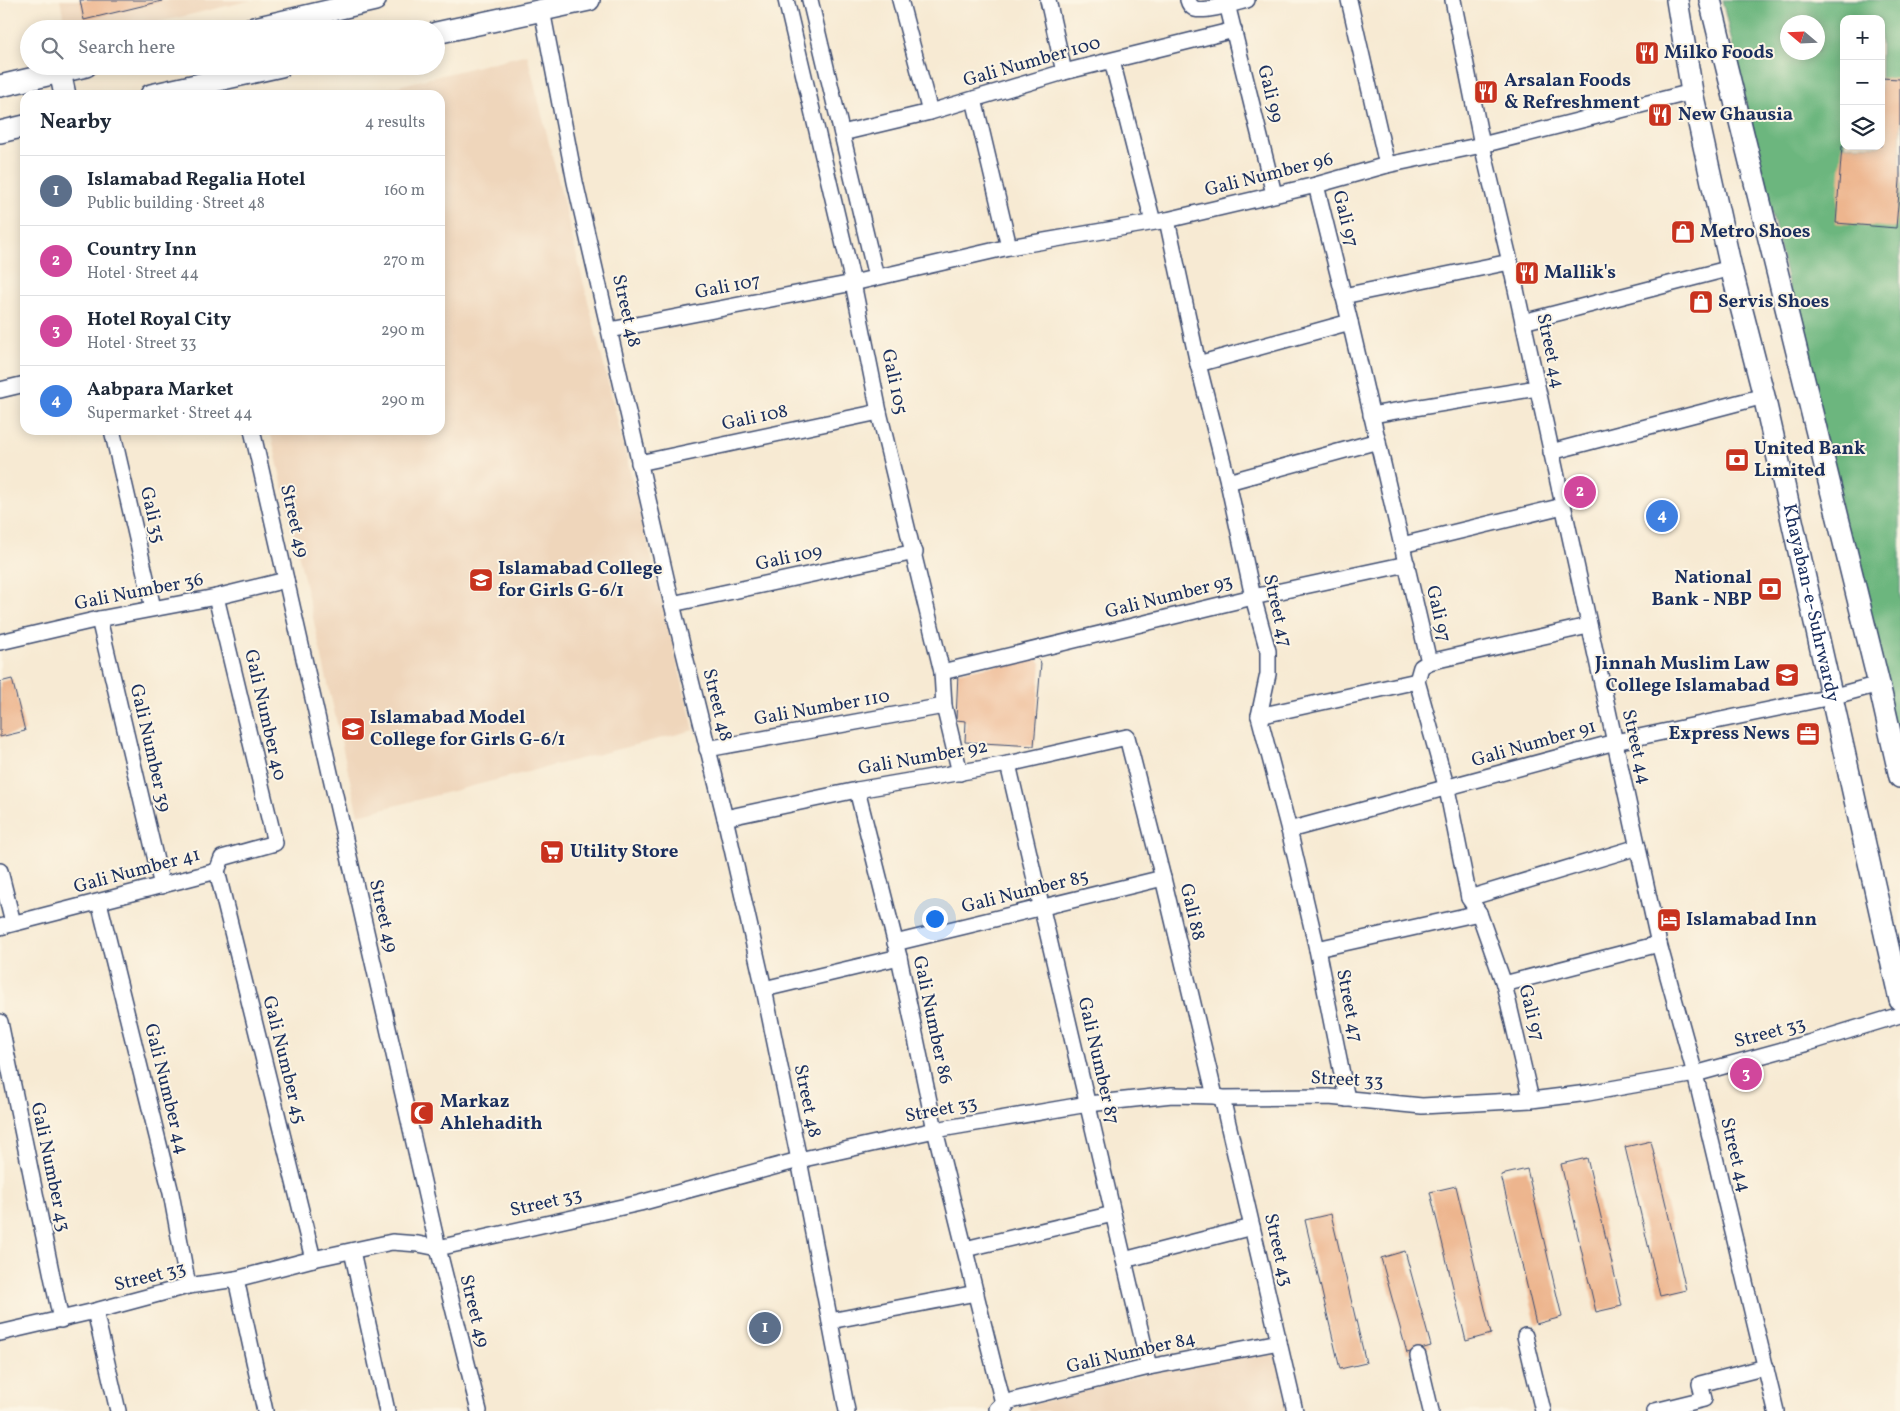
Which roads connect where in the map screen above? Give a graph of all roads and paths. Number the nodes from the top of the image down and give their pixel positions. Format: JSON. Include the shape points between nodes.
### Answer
{"nodes":[{"id":1,"x":375,"y":0,"type":"edge"},
{"id":2,"x":589,"y":0,"type":"edge"},
{"id":3,"x":786,"y":0,"type":"edge"},
{"id":4,"x":810,"y":0,"type":"edge"},
{"id":5,"x":900,"y":0,"type":"edge"},
{"id":6,"x":1048,"y":0,"type":"edge"},
{"id":7,"x":1247,"y":0,"type":"edge"},
{"id":8,"x":1349,"y":0,"type":"edge"},
{"id":9,"x":1453,"y":0,"type":"edge"},
{"id":10,"x":1677,"y":0,"type":"edge"},
{"id":11,"x":1710,"y":0,"type":"edge"},
{"id":12,"x":1191,"y":4,"type":"edge"},
{"id":13,"x":1227,"y":4,"type":"junction"},
{"id":14,"x":542,"y":10,"type":"junction"},
{"id":15,"x":289,"y":20,"type":"edge"},
{"id":16,"x":1234,"y":30,"type":"junction"},
{"id":17,"x":445,"y":31,"type":"edge"},
{"id":18,"x":1112,"y":61,"type":"junction"},
{"id":19,"x":1064,"y":72,"type":"junction"},
{"id":20,"x":47,"y":75,"type":"edge"},
{"id":21,"x":61,"y":75,"type":"edge"},
{"id":22,"x":245,"y":75,"type":"edge"},
{"id":23,"x":0,"y":86,"type":"edge"},
{"id":24,"x":64,"y":90,"type":"edge"},
{"id":25,"x":185,"y":90,"type":"edge"},
{"id":26,"x":1692,"y":92,"type":"junction"},
{"id":27,"x":974,"y":98,"type":"junction"},
{"id":28,"x":930,"y":112,"type":"junction"},
{"id":29,"x":20,"y":127,"type":"edge"},
{"id":30,"x":0,"y":132,"type":"edge"},
{"id":31,"x":842,"y":133,"type":"junction"},
{"id":32,"x":1482,"y":145,"type":"junction"},
{"id":33,"x":1387,"y":165,"type":"junction"},
{"id":34,"x":1316,"y":186,"type":"junction"},
{"id":35,"x":1274,"y":194,"type":"junction"},
{"id":36,"x":1160,"y":221,"type":"junction"},
{"id":37,"x":1009,"y":247,"type":"junction"},
{"id":38,"x":1510,"y":262,"type":"junction"},
{"id":39,"x":1731,"y":268,"type":"junction"},
{"id":40,"x":876,"y":277,"type":"junction"},
{"id":41,"x":853,"y":283,"type":"junction"},
{"id":42,"x":1343,"y":296,"type":"junction"},
{"id":43,"x":1350,"y":322,"type":"junction"},
{"id":44,"x":1523,"y":322,"type":"junction"},
{"id":45,"x":610,"y":330,"type":"junction"},
{"id":46,"x":1198,"y":364,"type":"junction"},
{"id":47,"x":20,"y":385,"type":"edge"},
{"id":48,"x":1537,"y":388,"type":"junction"},
{"id":49,"x":0,"y":390,"type":"edge"},
{"id":50,"x":1764,"y":396,"type":"junction"},
{"id":51,"x":879,"y":412,"type":"junction"},
{"id":52,"x":1371,"y":415,"type":"junction"},
{"id":53,"x":113,"y":435,"type":"edge"},
{"id":54,"x":253,"y":435,"type":"edge"},
{"id":55,"x":1378,"y":441,"type":"junction"},
{"id":56,"x":1551,"y":452,"type":"junction"},
{"id":57,"x":639,"y":463,"type":"junction"},
{"id":58,"x":1228,"y":482,"type":"junction"},
{"id":59,"x":1563,"y":506,"type":"junction"},
{"id":60,"x":1402,"y":545,"type":"junction"},
{"id":61,"x":914,"y":552,"type":"junction"},
{"id":62,"x":1406,"y":564,"type":"junction"},
{"id":63,"x":286,"y":580,"type":"junction"},
{"id":64,"x":216,"y":597,"type":"junction"},
{"id":65,"x":1253,"y":597,"type":"junction"},
{"id":66,"x":672,"y":604,"type":"junction"},
{"id":67,"x":152,"y":608,"type":"junction"},
{"id":68,"x":98,"y":619,"type":"junction"},
{"id":69,"x":1588,"y":626,"type":"junction"},
{"id":70,"x":0,"y":642,"type":"edge"},
{"id":71,"x":1429,"y":662,"type":"junction"},
{"id":72,"x":942,"y":672,"type":"junction"},
{"id":73,"x":1417,"y":682,"type":"junction"},
{"id":74,"x":1879,"y":684,"type":"junction"},
{"id":75,"x":1831,"y":697,"type":"junction"},
{"id":76,"x":944,"y":706,"type":"junction"},
{"id":77,"x":1259,"y":716,"type":"junction"},
{"id":78,"x":1127,"y":737,"type":"joint"},
{"id":79,"x":1614,"y":742,"type":"junction"},
{"id":80,"x":707,"y":749,"type":"junction"},
{"id":81,"x":1008,"y":764,"type":"junction"},
{"id":82,"x":960,"y":773,"type":"junction"},
{"id":83,"x":1900,"y":777,"type":"edge"},
{"id":84,"x":1447,"y":789,"type":"junction"},
{"id":85,"x":857,"y":790,"type":"junction"},
{"id":86,"x":725,"y":818,"type":"junction"},
{"id":87,"x":1289,"y":830,"type":"junction"},
{"id":88,"x":275,"y":843,"type":"joint"},
{"id":89,"x":1638,"y":848,"type":"junction"},
{"id":90,"x":0,"y":871,"type":"edge"},
{"id":91,"x":217,"y":871,"type":"junction"},
{"id":92,"x":1163,"y":878,"type":"junction"},
{"id":93,"x":162,"y":886,"type":"junction"},
{"id":94,"x":1469,"y":898,"type":"junction"},
{"id":95,"x":99,"y":902,"type":"junction"},
{"id":96,"x":1042,"y":909,"type":"junction"},
{"id":97,"x":1479,"y":912,"type":"junction"},
{"id":98,"x":6,"y":925,"type":"edge"},
{"id":99,"x":1659,"y":944,"type":"junction"},
{"id":100,"x":1317,"y":949,"type":"junction"},
{"id":101,"x":897,"y":950,"type":"junction"},
{"id":102,"x":1504,"y":984,"type":"junction"},
{"id":103,"x":764,"y":989,"type":"junction"},
{"id":104,"x":1900,"y":1000,"type":"edge"},
{"id":105,"x":1900,"y":1015,"type":"edge"},
{"id":106,"x":0,"y":1022,"type":"edge"},
{"id":107,"x":1695,"y":1074,"type":"junction"},
{"id":108,"x":1219,"y":1097,"type":"junction"},
{"id":109,"x":1347,"y":1099,"type":"junction"},
{"id":110,"x":1531,"y":1100,"type":"junction"},
{"id":111,"x":1088,"y":1104,"type":"junction"},
{"id":112,"x":935,"y":1130,"type":"junction"},
{"id":113,"x":799,"y":1160,"type":"junction"},
{"id":114,"x":1113,"y":1214,"type":"junction"},
{"id":115,"x":1252,"y":1227,"type":"junction"},
{"id":116,"x":438,"y":1248,"type":"junction"},
{"id":117,"x":965,"y":1249,"type":"junction"},
{"id":118,"x":352,"y":1251,"type":"junction"},
{"id":119,"x":313,"y":1259,"type":"junction"},
{"id":120,"x":1124,"y":1260,"type":"junction"},
{"id":121,"x":236,"y":1279,"type":"junction"},
{"id":122,"x":188,"y":1286,"type":"junction"},
{"id":123,"x":976,"y":1293,"type":"junction"},
{"id":124,"x":95,"y":1312,"type":"junction"},
{"id":125,"x":61,"y":1320,"type":"junction"},
{"id":126,"x":830,"y":1321,"type":"junction"},
{"id":127,"x":0,"y":1333,"type":"edge"},
{"id":128,"x":1524,"y":1336,"type":"dead end"},
{"id":129,"x":1279,"y":1342,"type":"junction"},
{"id":130,"x":1418,"y":1356,"type":"dead end"},
{"id":131,"x":1149,"y":1367,"type":"junction"},
{"id":132,"x":1766,"y":1367,"type":"junction"},
{"id":133,"x":1001,"y":1408,"type":"edge"},
{"id":134,"x":118,"y":1411,"type":"edge"},
{"id":135,"x":265,"y":1411,"type":"edge"},
{"id":136,"x":386,"y":1411,"type":"edge"},
{"id":137,"x":479,"y":1411,"type":"edge"},
{"id":138,"x":847,"y":1411,"type":"edge"},
{"id":139,"x":1295,"y":1411,"type":"edge"},
{"id":140,"x":1431,"y":1411,"type":"edge"},
{"id":141,"x":1542,"y":1411,"type":"edge"},
{"id":142,"x":1655,"y":1411,"type":"edge"},
{"id":143,"x":1776,"y":1411,"type":"edge"}],
"edges":[{"from":1,"to":15,"type":"main road"},
{"from":2,"to":14,"type":"main road"},
{"from":3,"to":41,"type":"street","name":"Gali 105"},
{"from":4,"to":31,"type":"street"},
{"from":5,"to":28,"type":"street"},
{"from":6,"to":19,"type":"street"},
{"from":7,"to":13,"type":"street"},
{"from":8,"to":33,"type":"street"},
{"from":9,"to":32,"type":"street","name":"Street 44"},
{"from":10,"to":26,"type":"main road","name":"Khayaban-e-Suhrwardy"},
{"from":11,"to":74,"type":"main road"},
{"from":12,"to":13,"type":"street","via":[[1203,9]]},
{"from":13,"to":16,"type":"street","name":"Gali 99"},
{"from":14,"to":17,"type":"main road"},
{"from":14,"to":45,"type":"street","name":"Street 48","via":[[574,175]]},
{"from":16,"to":18,"type":"street","name":"Gali Number 100"},
{"from":16,"to":35,"type":"street","name":"Gali 99"},
{"from":18,"to":19,"type":"street","name":"Gali Number 100"},
{"from":18,"to":36,"type":"street","name":"Street 47"},
{"from":19,"to":27,"type":"street","name":"Gali Number 100"},
{"from":20,"to":23,"type":"main road"},
{"from":21,"to":24,"type":"main road"},
{"from":22,"to":25,"type":"main road"},
{"from":26,"to":32,"type":"street","name":"Gali Number 96"},
{"from":26,"to":39,"type":"main road","name":"Khayaban-e-Suhrwardy"},
{"from":27,"to":28,"type":"street","name":"Gali Number 100"},
{"from":27,"to":37,"type":"street"},
{"from":28,"to":31,"type":"street","name":"Gali Number 100"},
{"from":29,"to":30,"type":"main road"},
{"from":31,"to":40,"type":"street"},
{"from":32,"to":33,"type":"street","name":"Gali Number 96"},
{"from":32,"to":38,"type":"street","name":"Street 44"},
{"from":33,"to":34,"type":"street","name":"Gali Number 96"},
{"from":34,"to":35,"type":"street","name":"Gali Number 96"},
{"from":34,"to":42,"type":"street","name":"Gali 97"},
{"from":35,"to":36,"type":"street","name":"Gali Number 96"},
{"from":36,"to":37,"type":"street","name":"Gali Number 96"},
{"from":36,"to":46,"type":"street","name":"Street 47"},
{"from":37,"to":40,"type":"street","name":"Gali Number 96"},
{"from":38,"to":42,"type":"street"},
{"from":38,"to":44,"type":"street","name":"Street 44"},
{"from":39,"to":44,"type":"street"},
{"from":39,"to":50,"type":"main road","name":"Khayaban-e-Suhrwardy"},
{"from":40,"to":41,"type":"street","name":"Gali Number 96"},
{"from":41,"to":45,"type":"street","name":"Gali 107"},
{"from":41,"to":51,"type":"street","name":"Gali 105"},
{"from":42,"to":43,"type":"street","name":"Gali 97"},
{"from":43,"to":46,"type":"street"},
{"from":43,"to":52,"type":"street","name":"Gali 97"},
{"from":44,"to":48,"type":"street","name":"Street 44"},
{"from":45,"to":57,"type":"street","name":"Street 48"},
{"from":46,"to":58,"type":"street","name":"Street 47"},
{"from":47,"to":49,"type":"street"},
{"from":48,"to":52,"type":"street"},
{"from":48,"to":56,"type":"street","name":"Street 44"},
{"from":50,"to":56,"type":"street"},
{"from":50,"to":75,"type":"main road","name":"Khayaban-e-Suhrwardy"},
{"from":51,"to":57,"type":"street","name":"Gali 108"},
{"from":51,"to":61,"type":"street","name":"Gali 105"},
{"from":52,"to":55,"type":"street","name":"Gali 97"},
{"from":53,"to":67,"type":"street","name":"Gali 35"},
{"from":54,"to":63,"type":"street","name":"Street 49"},
{"from":55,"to":58,"type":"street"},
{"from":55,"to":60,"type":"street","name":"Gali 97"},
{"from":56,"to":59,"type":"street","name":"Street 44"},
{"from":57,"to":66,"type":"street","name":"Street 48"},
{"from":58,"to":65,"type":"street","name":"Street 47"},
{"from":59,"to":60,"type":"street"},
{"from":59,"to":69,"type":"street","name":"Street 44"},
{"from":60,"to":62,"type":"street","name":"Gali 97"},
{"from":61,"to":66,"type":"street","name":"Gali 109"},
{"from":61,"to":72,"type":"street","name":"Gali 105"},
{"from":62,"to":65,"type":"street","name":"Gali Number 93"},
{"from":62,"to":71,"type":"street","name":"Gali 97"},
{"from":63,"to":64,"type":"street","name":"Gali Number 36"},
{"from":63,"to":116,"type":"street","name":"Street 49"},
{"from":64,"to":67,"type":"street","name":"Gali Number 36"},
{"from":64,"to":88,"type":"street","name":"Gali Number 40"},
{"from":65,"to":72,"type":"street","name":"Gali Number 93"},
{"from":65,"to":77,"type":"street","name":"Street 47","via":[[1268,651],[1268,674]]},
{"from":66,"to":80,"type":"street","name":"Street 48"},
{"from":67,"to":68,"type":"street","name":"Gali Number 36"},
{"from":68,"to":70,"type":"street","name":"Gali Number 36"},
{"from":68,"to":93,"type":"street","name":"Gali Number 39"},
{"from":69,"to":71,"type":"street"},
{"from":69,"to":79,"type":"street","name":"Street 44"},
{"from":71,"to":73,"type":"street","name":"Gali 97","via":[[1421,668]]},
{"from":72,"to":76,"type":"street","name":"Gali 105"},
{"from":73,"to":77,"type":"street"},
{"from":73,"to":84,"type":"street","name":"Gali 97"},
{"from":74,"to":75,"type":"street","name":"Gali Number 91"},
{"from":74,"to":83,"type":"main road"},
{"from":75,"to":79,"type":"street","name":"Gali Number 91"},
{"from":75,"to":104,"type":"main road","name":"Khayaban-e-Suhrwardy"},
{"from":76,"to":80,"type":"street","name":"Gali Number 110"},
{"from":76,"to":82,"type":"street","name":"Gali 105"},
{"from":77,"to":87,"type":"street","name":"Street 47"},
{"from":78,"to":81,"type":"street","name":"Gali Number 92"},
{"from":78,"to":92,"type":"street","name":"Gali 88"},
{"from":79,"to":84,"type":"street","name":"Gali Number 91"},
{"from":79,"to":89,"type":"street","name":"Street 44"},
{"from":80,"to":86,"type":"street","name":"Street 48"},
{"from":81,"to":82,"type":"street","name":"Gali Number 92"},
{"from":81,"to":96,"type":"street","name":"Gali Number 87"},
{"from":82,"to":85,"type":"street","name":"Gali Number 92"},
{"from":84,"to":87,"type":"street","name":"Gali Number 91"},
{"from":84,"to":94,"type":"street","name":"Gali 97"},
{"from":85,"to":86,"type":"street","name":"Gali Number 92"},
{"from":85,"to":101,"type":"street","name":"Gali Number 86"},
{"from":86,"to":103,"type":"street","name":"Street 48"},
{"from":87,"to":100,"type":"street","name":"Street 47"},
{"from":88,"to":91,"type":"street","name":"Gali Number 41","via":[[222,858]]},
{"from":89,"to":94,"type":"street"},
{"from":89,"to":99,"type":"street","name":"Street 44"},
{"from":90,"to":98,"type":"street"},
{"from":91,"to":93,"type":"street","name":"Gali Number 41"},
{"from":91,"to":119,"type":"street","name":"Gali Number 45"},
{"from":92,"to":96,"type":"street","name":"Gali Number 85"},
{"from":92,"to":108,"type":"street","name":"Gali 88"},
{"from":93,"to":95,"type":"street","name":"Gali Number 41"},
{"from":94,"to":97,"type":"street","name":"Gali 97"},
{"from":95,"to":98,"type":"street","name":"Gali Number 41"},
{"from":95,"to":122,"type":"street","name":"Gali Number 44","via":[[171,1194]]},
{"from":96,"to":101,"type":"street","name":"Gali Number 85"},
{"from":96,"to":111,"type":"street","name":"Gali Number 87"},
{"from":97,"to":100,"type":"street"},
{"from":97,"to":102,"type":"street","name":"Gali 97"},
{"from":99,"to":102,"type":"street"},
{"from":99,"to":107,"type":"street","name":"Street 44"},
{"from":100,"to":109,"type":"street","name":"Street 47"},
{"from":101,"to":103,"type":"street","name":"Gali Number 85"},
{"from":101,"to":112,"type":"street","name":"Gali Number 86"},
{"from":102,"to":110,"type":"street","name":"Gali 97"},
{"from":103,"to":113,"type":"street","name":"Street 48"},
{"from":105,"to":107,"type":"street","name":"Street 33"},
{"from":106,"to":125,"type":"street","name":"Gali Number 43"},
{"from":107,"to":110,"type":"street","name":"Street 33"},
{"from":107,"to":132,"type":"street","name":"Street 44"},
{"from":108,"to":109,"type":"street","name":"Street 33"},
{"from":108,"to":111,"type":"street","name":"Street 33","via":[[1172,1095]]},
{"from":108,"to":115,"type":"street","name":"Street 43"},
{"from":109,"to":110,"type":"street","name":"Street 33","via":[[1422,1106]]},
{"from":111,"to":112,"type":"street","name":"Street 33"},
{"from":111,"to":114,"type":"street","name":"Gali Number 87"},
{"from":112,"to":113,"type":"street","name":"Street 33"},
{"from":112,"to":117,"type":"street","name":"Gali Number 86"},
{"from":113,"to":116,"type":"street","name":"Street 33","via":[[640,1203]]},
{"from":113,"to":126,"type":"street","name":"Street 48"},
{"from":114,"to":117,"type":"street"},
{"from":114,"to":120,"type":"street","name":"Gali Number 87"},
{"from":115,"to":120,"type":"street"},
{"from":115,"to":129,"type":"street","name":"Street 43"},
{"from":116,"to":118,"type":"street","name":"Street 33","via":[[392,1242]]},
{"from":116,"to":137,"type":"street","name":"Street 49"},
{"from":117,"to":123,"type":"street","name":"Gali Number 86"},
{"from":118,"to":119,"type":"street","name":"Street 33"},
{"from":118,"to":136,"type":"street"},
{"from":119,"to":121,"type":"street","name":"Street 33"},
{"from":120,"to":131,"type":"street","name":"Gali Number 87"},
{"from":121,"to":122,"type":"street","name":"Street 33"},
{"from":121,"to":135,"type":"street"},
{"from":122,"to":124,"type":"street","name":"Street 33"},
{"from":123,"to":126,"type":"street"},
{"from":123,"to":133,"type":"street","name":"Gali Number 86"},
{"from":124,"to":125,"type":"street","name":"Street 33"},
{"from":124,"to":134,"type":"street"},
{"from":125,"to":127,"type":"street","name":"Street 33"},
{"from":126,"to":138,"type":"street","name":"Street 48"},
{"from":128,"to":141,"type":"street"},
{"from":129,"to":131,"type":"street","name":"Gali Number 84"},
{"from":129,"to":139,"type":"street","name":"Street 43"},
{"from":130,"to":140,"type":"street"},
{"from":131,"to":133,"type":"street","name":"Gali Number 84"},
{"from":132,"to":142,"type":"street","via":[[1700,1384],[1704,1399]]},
{"from":132,"to":143,"type":"street","name":"Street 44"}]}
